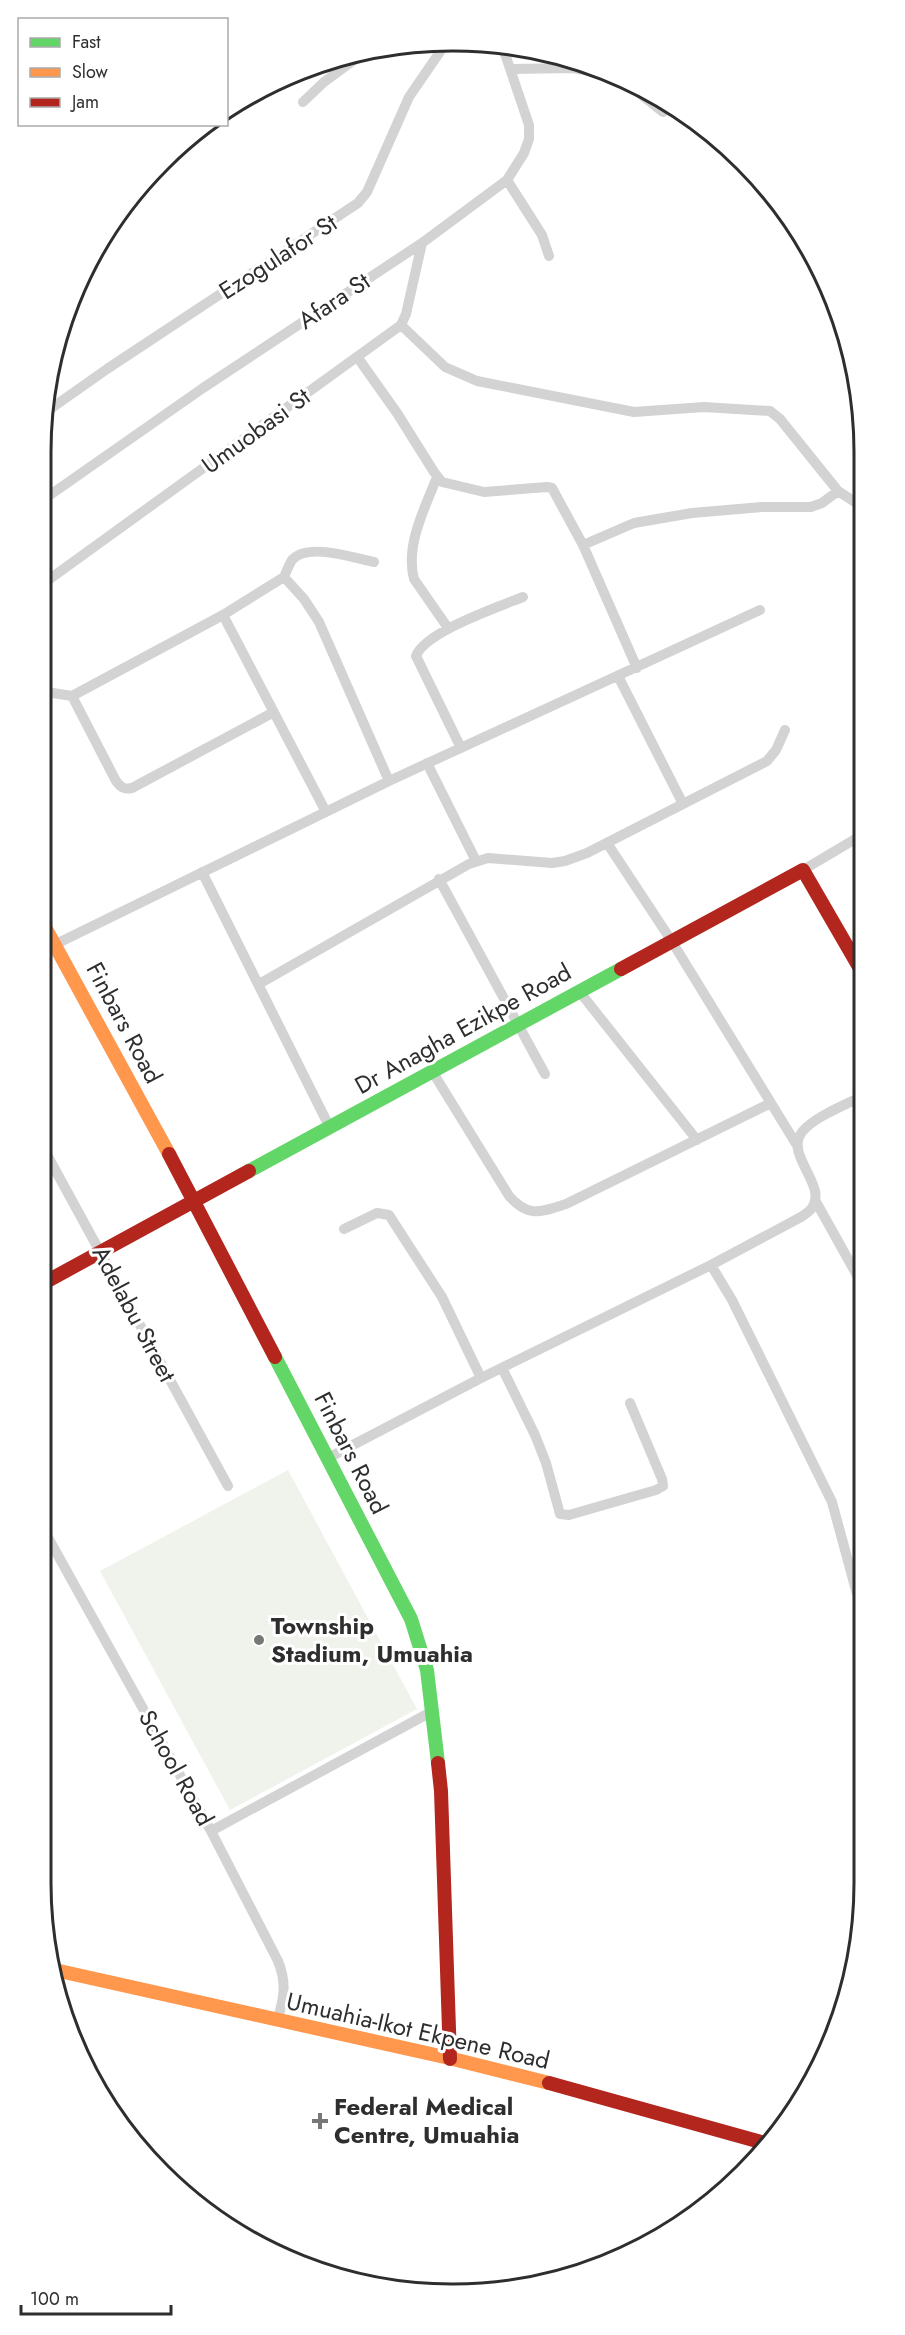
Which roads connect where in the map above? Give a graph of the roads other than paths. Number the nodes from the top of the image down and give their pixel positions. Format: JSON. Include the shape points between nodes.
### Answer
{"nodes":[{"id":1,"x":440,"y":51,"type":"edge"},
{"id":2,"x":506,"y":54,"type":"edge"},
{"id":3,"x":346,"y":66,"type":"edge"},
{"id":4,"x":512,"y":69,"type":"junction"},
{"id":5,"x":574,"y":70,"type":"edge"},
{"id":6,"x":303,"y":102,"type":"dead end"},
{"id":7,"x":658,"y":108,"type":"edge"},
{"id":8,"x":663,"y":112,"type":"dead end"},
{"id":9,"x":507,"y":180,"type":"junction"},
{"id":10,"x":422,"y":243,"type":"junction"},
{"id":11,"x":549,"y":256,"type":"dead end"},
{"id":12,"x":401,"y":325,"type":"junction"},
{"id":13,"x":358,"y":358,"type":"junction"},
{"id":14,"x":53,"y":407,"type":"edge"},
{"id":15,"x":437,"y":477,"type":"junction"},
{"id":16,"x":838,"y":491,"type":"junction"},
{"id":17,"x":51,"y":494,"type":"edge"},
{"id":18,"x":854,"y":501,"type":"edge"},
{"id":19,"x":583,"y":545,"type":"junction"},
{"id":20,"x":374,"y":562,"type":"dead end"},
{"id":21,"x":284,"y":577,"type":"junction"},
{"id":22,"x":51,"y":578,"type":"edge"},
{"id":23,"x":523,"y":597,"type":"dead end"},
{"id":24,"x":760,"y":609,"type":"dead end"},
{"id":25,"x":223,"y":615,"type":"junction"},
{"id":26,"x":448,"y":628,"type":"junction"},
{"id":27,"x":637,"y":668,"type":"junction"},
{"id":28,"x":618,"y":676,"type":"junction"},
{"id":29,"x":51,"y":693,"type":"edge"},
{"id":30,"x":72,"y":696,"type":"junction"},
{"id":31,"x":274,"y":712,"type":"junction"},
{"id":32,"x":785,"y":730,"type":"dead end"},
{"id":33,"x":461,"y":748,"type":"junction"},
{"id":34,"x":428,"y":764,"type":"junction"},
{"id":35,"x":389,"y":781,"type":"junction"},
{"id":36,"x":683,"y":804,"type":"junction"},
{"id":37,"x":326,"y":812,"type":"junction"},
{"id":38,"x":854,"y":840,"type":"edge"},
{"id":39,"x":607,"y":843,"type":"junction"},
{"id":40,"x":476,"y":861,"type":"junction"},
{"id":41,"x":803,"y":870,"type":"junction"},
{"id":42,"x":202,"y":872,"type":"junction"},
{"id":43,"x":439,"y":879,"type":"junction"},
{"id":44,"x":51,"y":936,"type":"edge"},
{"id":45,"x":671,"y":940,"type":"junction"},
{"id":46,"x":56,"y":944,"type":"junction"},
{"id":47,"x":854,"y":958,"type":"edge"},
{"id":48,"x":259,"y":984,"type":"junction"},
{"id":49,"x":579,"y":991,"type":"junction"},
{"id":50,"x":519,"y":1024,"type":"junction"},
{"id":51,"x":432,"y":1071,"type":"junction"},
{"id":52,"x":545,"y":1074,"type":"dead end"},
{"id":53,"x":854,"y":1101,"type":"edge"},
{"id":54,"x":771,"y":1103,"type":"junction"},
{"id":55,"x":330,"y":1128,"type":"junction"},
{"id":56,"x":697,"y":1140,"type":"junction"},
{"id":57,"x":796,"y":1140,"type":"junction"},
{"id":58,"x":51,"y":1162,"type":"edge"},
{"id":59,"x":815,"y":1200,"type":"junction"},
{"id":60,"x":195,"y":1202,"type":"junction"},
{"id":61,"x":344,"y":1229,"type":"dead end"},
{"id":62,"x":100,"y":1252,"type":"junction"},
{"id":63,"x":711,"y":1265,"type":"junction"},
{"id":64,"x":854,"y":1270,"type":"edge"},
{"id":65,"x":51,"y":1279,"type":"edge"},
{"id":66,"x":502,"y":1368,"type":"junction"},
{"id":67,"x":481,"y":1378,"type":"junction"},
{"id":68,"x":630,"y":1403,"type":"dead end"},
{"id":69,"x":328,"y":1458,"type":"junction"},
{"id":70,"x":228,"y":1486,"type":"dead end"},
{"id":71,"x":51,"y":1543,"type":"edge"},
{"id":72,"x":854,"y":1583,"type":"edge"},
{"id":73,"x":431,"y":1712,"type":"junction"},
{"id":74,"x":211,"y":1831,"type":"junction"},
{"id":75,"x":62,"y":1971,"type":"edge"},
{"id":76,"x":277,"y":2021,"type":"junction"},
{"id":77,"x":450,"y":2059,"type":"junction"},
{"id":78,"x":759,"y":2141,"type":"edge"}],
"edges":[{"from":1,"to":14,"type":"street","name":"Ezogulafor St","via":[[409,98],[367,192],[358,203]]},
{"from":2,"to":4,"type":"street","name":"Afara St"},
{"from":3,"to":6,"type":"street"},
{"from":4,"to":5,"type":"street"},
{"from":4,"to":9,"type":"street","name":"Afara St","via":[[530,125],[524,153]]},
{"from":7,"to":8,"type":"street"},
{"from":9,"to":10,"type":"street","name":"Afara St"},
{"from":9,"to":11,"type":"street","via":[[542,235]]},
{"from":10,"to":12,"type":"street"},
{"from":10,"to":17,"type":"street","name":"Afara St","via":[[202,388]]},
{"from":12,"to":13,"type":"street","name":"Umuobasi St"},
{"from":12,"to":16,"type":"street","via":[[445,368],[477,381],[634,412],[704,407],[770,411]]},
{"from":13,"to":15,"type":"street"},
{"from":13,"to":22,"type":"street","name":"Umuobasi St"},
{"from":15,"to":19,"type":"street","via":[[442,482],[484,492],[552,488]]},
{"from":15,"to":26,"type":"street","via":[[416,532],[411,570]]},
{"from":16,"to":18,"type":"street"},
{"from":16,"to":19,"type":"street","via":[[811,507],[692,513],[634,524]]},
{"from":19,"to":27,"type":"street"},
{"from":20,"to":21,"type":"street","via":[[322,551],[305,552],[293,559]]},
{"from":21,"to":25,"type":"street"},
{"from":21,"to":35,"type":"street","via":[[319,622]]},
{"from":23,"to":26,"type":"street"},
{"from":24,"to":27,"type":"street"},
{"from":25,"to":30,"type":"street"},
{"from":25,"to":31,"type":"street"},
{"from":26,"to":33,"type":"street","via":[[418,649],[416,656]]},
{"from":27,"to":28,"type":"street"},
{"from":28,"to":33,"type":"street"},
{"from":28,"to":36,"type":"street"},
{"from":29,"to":30,"type":"street"},
{"from":30,"to":31,"type":"street","via":[[116,781],[126,789]]},
{"from":31,"to":37,"type":"street"},
{"from":32,"to":36,"type":"street","via":[[767,761]]},
{"from":33,"to":34,"type":"street"},
{"from":34,"to":35,"type":"street"},
{"from":34,"to":40,"type":"street"},
{"from":35,"to":37,"type":"street"},
{"from":36,"to":39,"type":"street"},
{"from":37,"to":42,"type":"street"},
{"from":38,"to":41,"type":"street"},
{"from":39,"to":40,"type":"street","via":[[552,863],[488,858]]},
{"from":39,"to":45,"type":"street"},
{"from":40,"to":43,"type":"street"},
{"from":41,"to":45,"type":"street","name":"Dr Anagha Ezikpe Road"},
{"from":41,"to":47,"type":"street"},
{"from":42,"to":46,"type":"street"},
{"from":42,"to":48,"type":"street"},
{"from":43,"to":48,"type":"street"},
{"from":43,"to":50,"type":"street"},
{"from":44,"to":46,"type":"street","name":"Finbars Road"},
{"from":45,"to":49,"type":"street","name":"Dr Anagha Ezikpe Road"},
{"from":45,"to":54,"type":"street"},
{"from":46,"to":60,"type":"street","name":"Finbars Road"},
{"from":48,"to":55,"type":"street"},
{"from":49,"to":50,"type":"street","name":"Dr Anagha Ezikpe Road"},
{"from":49,"to":56,"type":"street"},
{"from":50,"to":51,"type":"street","name":"Dr Anagha Ezikpe Road"},
{"from":50,"to":52,"type":"street"},
{"from":51,"to":55,"type":"street","name":"Dr Anagha Ezikpe Road"},
{"from":51,"to":56,"type":"street","via":[[508,1196],[520,1208],[533,1212],[566,1204]]},
{"from":53,"to":57,"type":"street","via":[[808,1126]]},
{"from":54,"to":56,"type":"street"},
{"from":54,"to":57,"type":"street"},
{"from":55,"to":60,"type":"street","name":"Dr Anagha Ezikpe Road"},
{"from":57,"to":59,"type":"street"},
{"from":58,"to":62,"type":"street","name":"Adelabu Street"},
{"from":59,"to":63,"type":"street","via":[[812,1209],[801,1217]]},
{"from":59,"to":64,"type":"street"},
{"from":60,"to":62,"type":"street","name":"Dr Anagha Ezikpe Road"},
{"from":60,"to":69,"type":"street","name":"Finbars Road"},
{"from":61,"to":67,"type":"street","via":[[377,1213],[389,1215],[442,1297]]},
{"from":62,"to":65,"type":"street","name":"Dr Anagha Ezikpe Road"},
{"from":62,"to":70,"type":"street","name":"Adelabu Street"},
{"from":63,"to":66,"type":"street"},
{"from":63,"to":72,"type":"street","via":[[832,1502]]},
{"from":66,"to":67,"type":"street"},
{"from":66,"to":68,"type":"street","via":[[538,1444],[561,1514],[569,1515],[663,1485]]},
{"from":67,"to":69,"type":"street"},
{"from":69,"to":73,"type":"street","name":"Finbars Road","via":[[411,1619],[427,1670]]},
{"from":71,"to":74,"type":"street","name":"School Road"},
{"from":73,"to":74,"type":"street"},
{"from":73,"to":77,"type":"street","name":"Finbars Road","via":[[441,1791]]},
{"from":74,"to":76,"type":"street","name":"School Road","via":[[285,1978],[284,2001]]},
{"from":75,"to":76,"type":"street","name":"Umuahia-Ikot Ekpene Road"},
{"from":76,"to":77,"type":"street","name":"Umuahia-Ikot Ekpene Road"},
{"from":77,"to":78,"type":"street","name":"Umuahia-Ikot Ekpene Road"}]}
